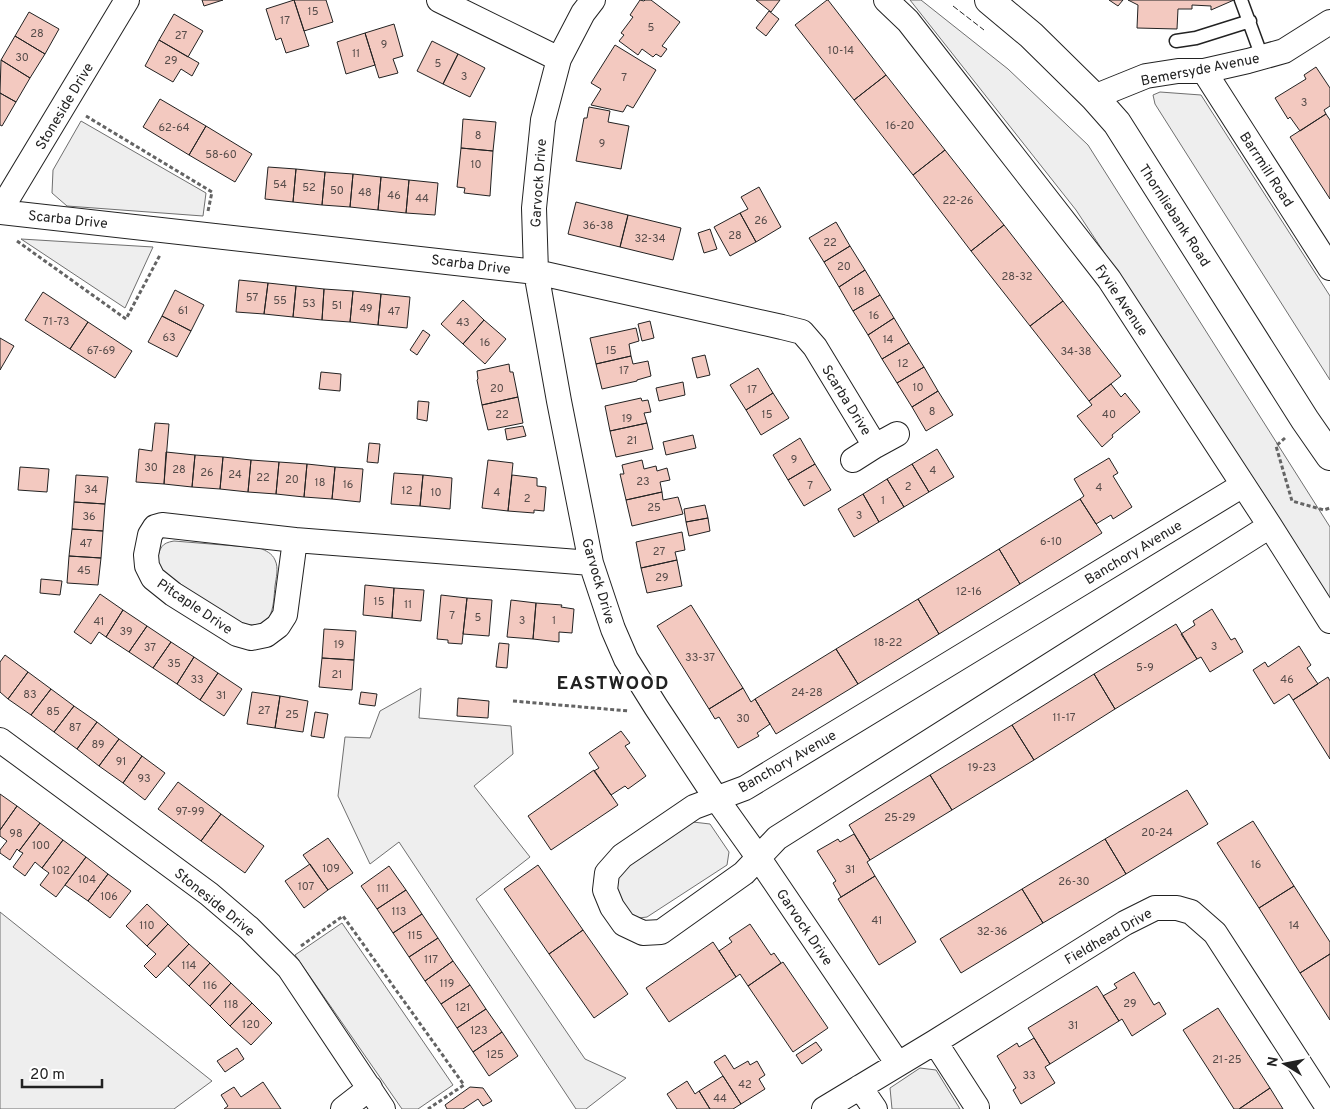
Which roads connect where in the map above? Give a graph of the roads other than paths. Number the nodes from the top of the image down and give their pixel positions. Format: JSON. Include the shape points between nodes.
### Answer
{"nodes":[{"id":1,"x":127,"y":0,"type":"edge"},
{"id":2,"x":439,"y":0,"type":"edge"},
{"id":3,"x":593,"y":0,"type":"edge"},
{"id":4,"x":886,"y":0,"type":"edge"},
{"id":5,"x":989,"y":0,"type":"edge"},
{"id":6,"x":1242,"y":0,"type":"edge"},
{"id":7,"x":1250,"y":22,"type":"junction"},
{"id":8,"x":1330,"y":22,"type":"edge"},
{"id":9,"x":1176,"y":41,"type":"dead end"},
{"id":10,"x":1262,"y":57,"type":"junction"},
{"id":11,"x":559,"y":59,"type":"junction"},
{"id":12,"x":1204,"y":71,"type":"junction"},
{"id":13,"x":1094,"y":97,"type":"junction"},
{"id":14,"x":0,"y":211,"type":"edge"},
{"id":15,"x":1330,"y":268,"type":"edge"},
{"id":16,"x":536,"y":272,"type":"junction"},
{"id":17,"x":897,"y":434,"type":"dead end"},
{"id":18,"x":876,"y":446,"type":"junction"},
{"id":19,"x":1330,"y":456,"type":"edge"},
{"id":20,"x":853,"y":460,"type":"dead end"},
{"id":21,"x":1242,"y":485,"type":"junction"},
{"id":22,"x":1270,"y":526,"type":"junction"},
{"id":23,"x":295,"y":540,"type":"junction"},
{"id":24,"x":591,"y":563,"type":"junction"},
{"id":25,"x":1330,"y":621,"type":"edge"},
{"id":26,"x":0,"y":740,"type":"edge"},
{"id":27,"x":716,"y":798,"type":"junction"},
{"id":28,"x":758,"y":857,"type":"junction"},
{"id":29,"x":935,"y":1042,"type":"junction"},
{"id":30,"x":898,"y":1064,"type":"junction"},
{"id":31,"x":860,"y":1087,"type":"junction"},
{"id":32,"x":370,"y":1088,"type":"junction"},
{"id":33,"x":343,"y":1109,"type":"edge"},
{"id":34,"x":383,"y":1109,"type":"edge"},
{"id":35,"x":824,"y":1109,"type":"edge"},
{"id":36,"x":875,"y":1109,"type":"edge"},
{"id":37,"x":977,"y":1109,"type":"edge"},
{"id":38,"x":1329,"y":1109,"type":"edge"}],
"edges":[{"from":1,"to":14,"type":"street","name":"Stoneside Drive"},
{"from":2,"to":11,"type":"street"},
{"from":3,"to":11,"type":"street","name":"Garvock Drive"},
{"from":4,"to":21,"type":"street","name":"Fyvie Avenue","via":[[908,21],[1109,279]]},
{"from":5,"to":13,"type":"main road","name":"Thornliebank Road","via":[[1031,35]]},
{"from":6,"to":7,"type":"lane"},
{"from":7,"to":9,"type":"lane"},
{"from":7,"to":10,"type":"lane"},
{"from":8,"to":10,"type":"street","name":"Bemersyde Avenue","via":[[1284,51]]},
{"from":10,"to":12,"type":"street","name":"Bemersyde Avenue"},
{"from":11,"to":16,"type":"street","name":"Garvock Drive","via":[[543,120],[534,208]]},
{"from":12,"to":13,"type":"street","name":"Bemersyde Avenue","via":[[1146,76]]},
{"from":12,"to":15,"type":"street","name":"Barrmill Road"},
{"from":13,"to":19,"type":"main road","name":"Thornliebank Road","via":[[1117,123]]},
{"from":14,"to":16,"type":"street","name":"Scarba Drive"},
{"from":16,"to":18,"type":"street","name":"Scarba Drive","via":[[802,332],[815,347]]},
{"from":16,"to":24,"type":"street","name":"Garvock Drive"},
{"from":17,"to":18,"type":"street"},
{"from":18,"to":20,"type":"street"},
{"from":21,"to":22,"type":"street","name":"Fyvie Avenue"},
{"from":21,"to":27,"type":"street","name":"Banchory Avenue","via":[[745,788]]},
{"from":22,"to":25,"type":"street","name":"Fyvie Avenue"},
{"from":22,"to":28,"type":"street","name":"Banchory Avenue","via":[[777,838]]},
{"from":23,"to":23,"type":"street","name":"Pitcaple Drive","via":[[285,615],[278,626],[266,635],[251,638],[237,634],[173,594],[153,578],[147,566],[150,535],[155,527],[162,525]]},
{"from":23,"to":24,"type":"street","name":"Pitcaple Drive"},
{"from":24,"to":27,"type":"street","name":"Garvock Drive","via":[[623,651]]},
{"from":26,"to":32,"type":"street","name":"Stoneside Drive","via":[[209,894],[249,928],[288,968]]},
{"from":27,"to":28,"type":"street","name":"Garvock Drive"},
{"from":27,"to":28,"type":"street","name":"Banchory Avenue","via":[[694,807],[622,856],[607,873],[605,890],[624,924],[643,933],[661,932],[744,873]]},
{"from":28,"to":30,"type":"street","name":"Garvock Drive"},
{"from":29,"to":30,"type":"street","name":"Fieldhead Drive"},
{"from":29,"to":37,"type":"street"},
{"from":29,"to":38,"type":"street","name":"Fieldhead Drive","via":[[1125,923],[1155,908],[1178,908],[1191,912],[1215,934]]},
{"from":30,"to":31,"type":"street","name":"Fieldhead Drive"},
{"from":31,"to":35,"type":"street","name":"Fieldhead Drive"},
{"from":31,"to":36,"type":"street"},
{"from":32,"to":33,"type":"street"},
{"from":32,"to":34,"type":"street","name":"Stoneside Drive"}]}
